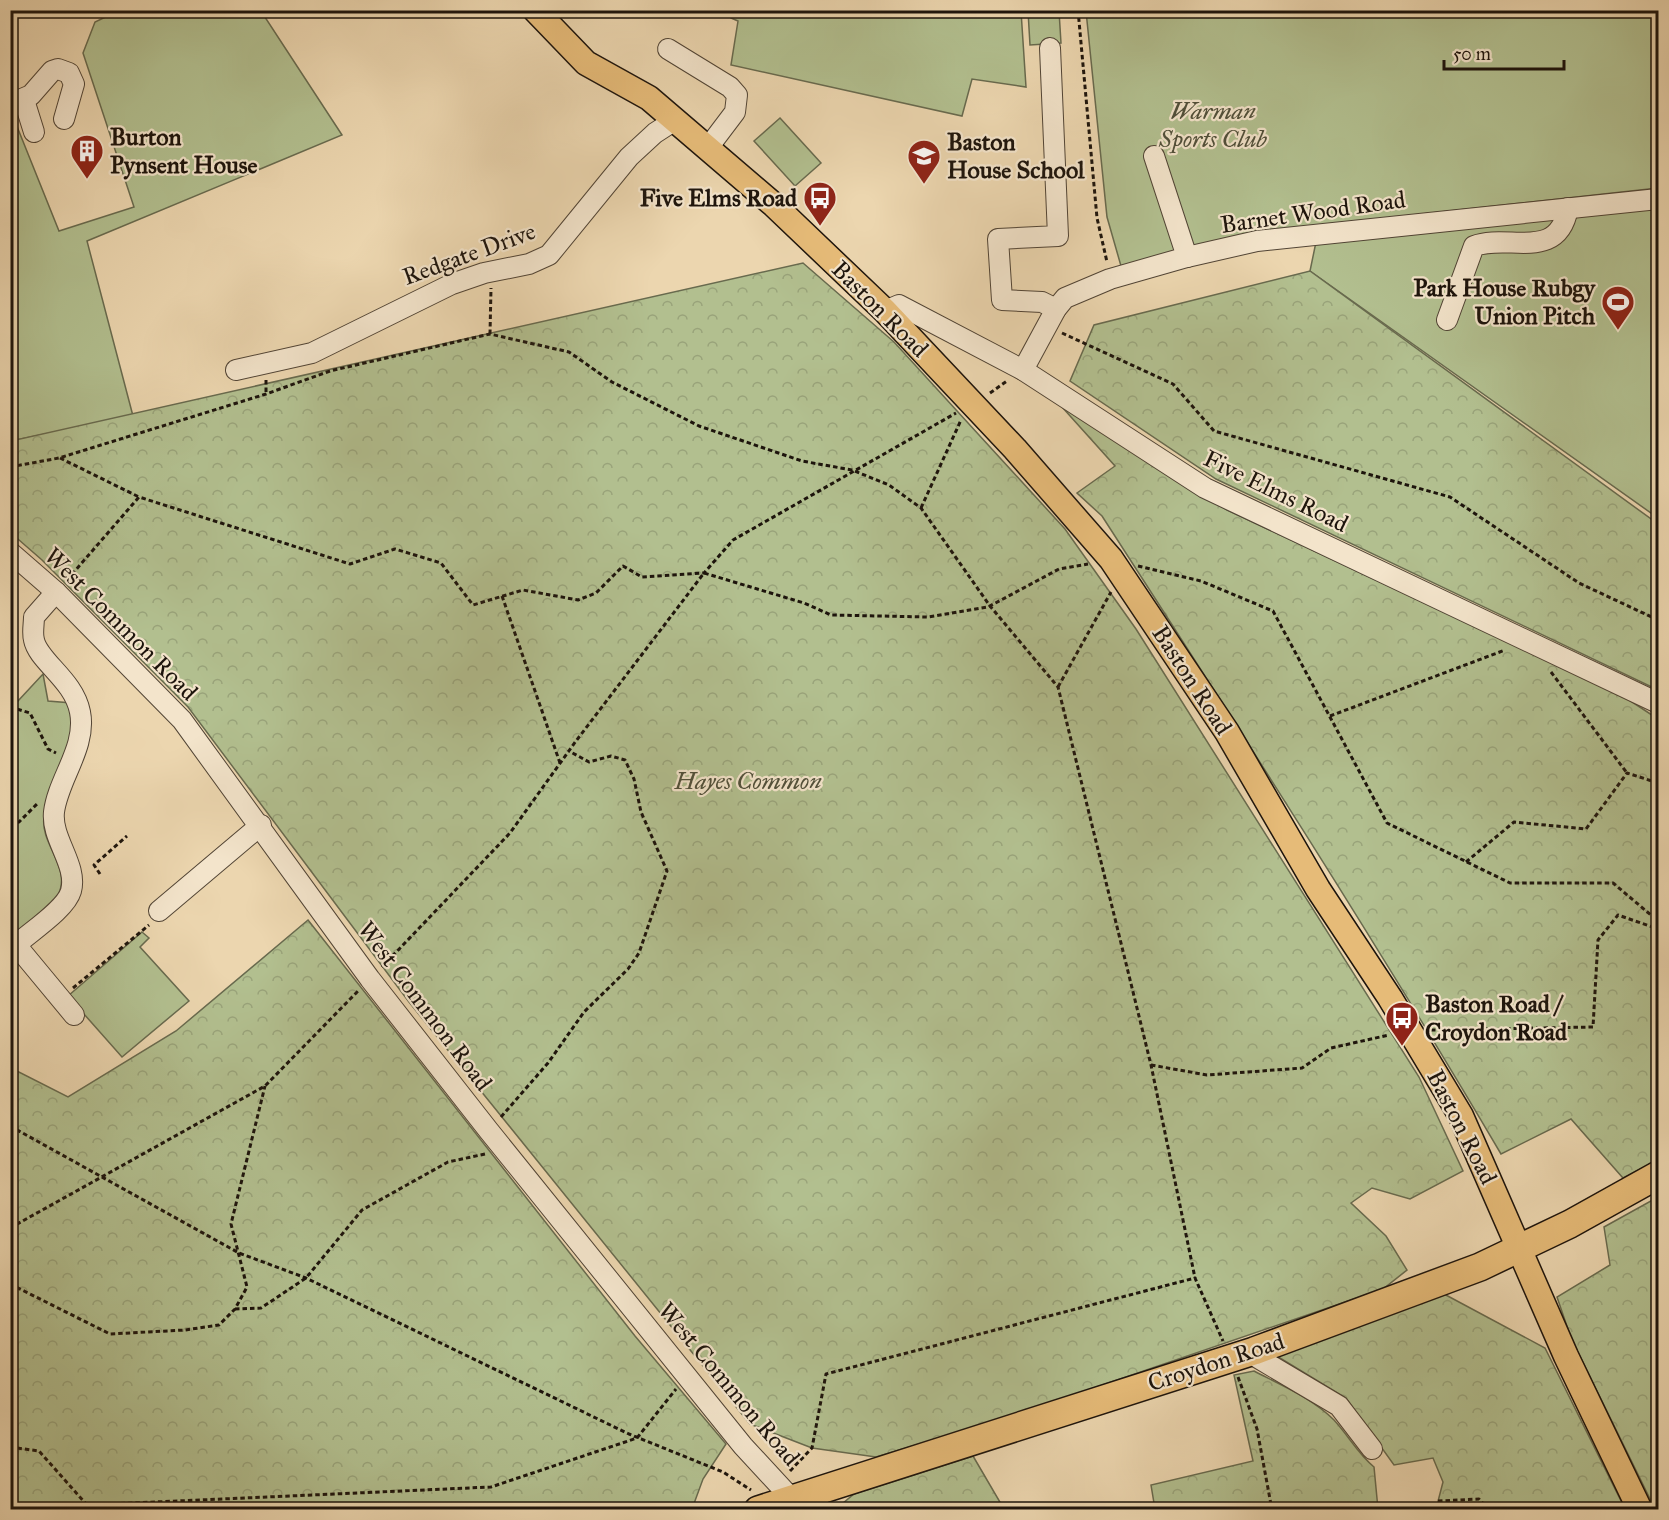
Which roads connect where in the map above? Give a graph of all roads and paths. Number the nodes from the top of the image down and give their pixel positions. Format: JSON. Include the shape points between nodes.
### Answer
{"nodes":[{"id":1,"x":535,"y":10,"type":"edge"},
{"id":2,"x":1078,"y":10,"type":"edge"},
{"id":3,"x":1050,"y":48,"type":"dead end"},
{"id":4,"x":668,"y":49,"type":"dead end"},
{"id":5,"x":17,"y":102,"type":"edge"},
{"id":6,"x":64,"y":119,"type":"dead end"},
{"id":7,"x":675,"y":120,"type":"junction"},
{"id":8,"x":34,"y":132,"type":"dead end"},
{"id":9,"x":707,"y":148,"type":"junction"},
{"id":10,"x":1154,"y":156,"type":"dead end"},
{"id":11,"x":1659,"y":199,"type":"edge"},
{"id":12,"x":1568,"y":208,"type":"junction"},
{"id":13,"x":1186,"y":256,"type":"junction"},
{"id":14,"x":491,"y":271,"type":"junction"},
{"id":15,"x":1110,"y":279,"type":"junction"},
{"id":16,"x":885,"y":311,"type":"junction"},
{"id":17,"x":1051,"y":317,"type":"junction"},
{"id":18,"x":1447,"y":320,"type":"dead end"},
{"id":19,"x":490,"y":334,"type":"junction"},
{"id":20,"x":236,"y":370,"type":"dead end"},
{"id":21,"x":1023,"y":370,"type":"junction"},
{"id":22,"x":946,"y":416,"type":"dead end"},
{"id":23,"x":962,"y":419,"type":"dead end"},
{"id":24,"x":59,"y":458,"type":"junction"},
{"id":25,"x":10,"y":467,"type":"edge"},
{"id":26,"x":852,"y":470,"type":"junction"},
{"id":27,"x":139,"y":497,"type":"junction"},
{"id":28,"x":921,"y":508,"type":"junction"},
{"id":29,"x":10,"y":552,"type":"edge"},
{"id":30,"x":1116,"y":567,"type":"junction"},
{"id":31,"x":704,"y":573,"type":"junction"},
{"id":32,"x":56,"y":592,"type":"junction"},
{"id":33,"x":502,"y":596,"type":"junction"},
{"id":34,"x":990,"y":606,"type":"junction"},
{"id":35,"x":1659,"y":620,"type":"edge"},
{"id":36,"x":1527,"y":641,"type":"junction"},
{"id":37,"x":1549,"y":669,"type":"dead end"},
{"id":38,"x":1058,"y":687,"type":"junction"},
{"id":39,"x":1659,"y":703,"type":"edge"},
{"id":40,"x":10,"y":710,"type":"edge"},
{"id":41,"x":1330,"y":716,"type":"junction"},
{"id":42,"x":569,"y":751,"type":"junction"},
{"id":43,"x":71,"y":761,"type":"junction"},
{"id":44,"x":560,"y":763,"type":"junction"},
{"id":45,"x":1627,"y":773,"type":"junction"},
{"id":46,"x":1659,"y":773,"type":"edge"},
{"id":47,"x":261,"y":825,"type":"junction"},
{"id":48,"x":127,"y":836,"type":"dead end"},
{"id":49,"x":1466,"y":862,"type":"junction"},
{"id":50,"x":100,"y":874,"type":"dead end"},
{"id":51,"x":159,"y":911,"type":"joint"},
{"id":52,"x":1659,"y":921,"type":"edge"},
{"id":53,"x":1659,"y":929,"type":"edge"},
{"id":54,"x":13,"y":947,"type":"edge"},
{"id":55,"x":370,"y":979,"type":"junction"},
{"id":56,"x":60,"y":999,"type":"junction"},
{"id":57,"x":74,"y":1015,"type":"dead end"},
{"id":58,"x":1409,"y":1030,"type":"junction"},
{"id":59,"x":1151,"y":1065,"type":"junction"},
{"id":60,"x":266,"y":1086,"type":"junction"},
{"id":61,"x":10,"y":1126,"type":"edge"},
{"id":62,"x":489,"y":1131,"type":"junction"},
{"id":63,"x":1659,"y":1175,"type":"edge"},
{"id":64,"x":101,"y":1177,"type":"junction"},
{"id":65,"x":10,"y":1228,"type":"edge"},
{"id":66,"x":1520,"y":1249,"type":"junction"},
{"id":67,"x":239,"y":1253,"type":"junction"},
{"id":68,"x":306,"y":1278,"type":"junction"},
{"id":69,"x":1196,"y":1278,"type":"junction"},
{"id":70,"x":10,"y":1284,"type":"edge"},
{"id":71,"x":235,"y":1309,"type":"junction"},
{"id":72,"x":1242,"y":1354,"type":"junction"},
{"id":73,"x":687,"y":1376,"type":"junction"},
{"id":74,"x":637,"y":1438,"type":"junction"},
{"id":75,"x":10,"y":1447,"type":"edge"},
{"id":76,"x":1372,"y":1449,"type":"dead end"},
{"id":77,"x":789,"y":1500,"type":"edge"},
{"id":78,"x":1438,"y":1501,"type":"dead end"},
{"id":79,"x":1272,"y":1509,"type":"edge"},
{"id":80,"x":1489,"y":1509,"type":"edge"},
{"id":81,"x":1640,"y":1509,"type":"edge"}],
"edges":[{"from":1,"to":7,"type":"main road","name":"Baston Road","via":[[586,63],[649,98]]},
{"from":2,"to":15,"type":"path","via":[[1097,218]]},
{"from":3,"to":17,"type":"street","via":[[1058,236],[998,240],[1002,300],[1042,302]]},
{"from":4,"to":9,"type":"street","via":[[737,95],[735,112]]},
{"from":5,"to":6,"type":"street","via":[[52,71],[65,71],[74,84]]},
{"from":5,"to":8,"type":"street"},
{"from":7,"to":9,"type":"main road","name":"Baston Road"},
{"from":7,"to":14,"type":"street","name":"Redgate Drive","via":[[629,157],[549,255],[529,264]]},
{"from":9,"to":16,"type":"main road","name":"Baston Road","via":[[774,205]]},
{"from":10,"to":13,"type":"street"},
{"from":11,"to":12,"type":"street","name":"Barnet Wood Road"},
{"from":12,"to":13,"type":"street","name":"Barnet Wood Road","via":[[1257,242]]},
{"from":12,"to":18,"type":"street","via":[[1566,220],[1557,233],[1542,241],[1522,245],[1486,241],[1474,246]]},
{"from":13,"to":15,"type":"street","name":"Barnet Wood Road"},
{"from":14,"to":19,"type":"path"},
{"from":14,"to":20,"type":"street","name":"Redgate Drive","via":[[452,284],[312,353]]},
{"from":15,"to":17,"type":"street","name":"Barnet Wood Road","via":[[1065,298]]},
{"from":16,"to":21,"type":"street","name":"Five Elms Road","via":[[899,305]]},
{"from":16,"to":30,"type":"main road","name":"Baston Road","via":[[1015,449]]},
{"from":17,"to":21,"type":"street","name":"Barnet Wood Road"},
{"from":17,"to":35,"type":"path","via":[[1173,384],[1214,431],[1450,497],[1579,583]]},
{"from":19,"to":24,"type":"path","via":[[330,371]]},
{"from":19,"to":26,"type":"path","via":[[569,352],[612,382],[699,426],[802,461]]},
{"from":21,"to":36,"type":"street","name":"Five Elms Road","via":[[1205,488]]},
{"from":22,"to":26,"type":"path"},
{"from":23,"to":28,"type":"path"},
{"from":24,"to":25,"type":"path"},
{"from":24,"to":27,"type":"path"},
{"from":26,"to":28,"type":"path","via":[[889,485]]},
{"from":26,"to":31,"type":"path","via":[[826,489],[733,540]]},
{"from":27,"to":32,"type":"path"},
{"from":27,"to":33,"type":"path","via":[[350,564],[395,549],[441,563],[473,605]]},
{"from":28,"to":34,"type":"path"},
{"from":29,"to":32,"type":"street","name":"West Common Road"},
{"from":30,"to":34,"type":"path","via":[[1059,569]]},
{"from":30,"to":38,"type":"path"},
{"from":30,"to":41,"type":"path","via":[[1201,581],[1273,611]]},
{"from":30,"to":58,"type":"main road","name":"Baston Road","via":[[1227,732],[1318,889]]},
{"from":31,"to":33,"type":"path","via":[[642,577],[623,566],[596,593],[578,600],[523,590]]},
{"from":31,"to":34,"type":"path","via":[[831,615],[928,617]]},
{"from":31,"to":42,"type":"path"},
{"from":32,"to":43,"type":"street","via":[[34,617],[33,641],[64,677],[80,712],[80,734]]},
{"from":32,"to":47,"type":"street","name":"West Common Road","via":[[182,720]]},
{"from":33,"to":44,"type":"path"},
{"from":34,"to":38,"type":"path"},
{"from":36,"to":39,"type":"street","name":"Five Elms Road"},
{"from":36,"to":41,"type":"path"},
{"from":37,"to":45,"type":"path"},
{"from":38,"to":59,"type":"path"},
{"from":40,"to":43,"type":"path","via":[[30,713],[48,749]]},
{"from":41,"to":49,"type":"path","via":[[1387,823]]},
{"from":42,"to":44,"type":"path"},
{"from":42,"to":62,"type":"path","via":[[589,762],[611,756],[626,760],[641,812],[667,871],[639,953],[584,1012],[548,1063]]},
{"from":43,"to":54,"type":"street","via":[[54,809],[53,826],[72,880],[71,892],[65,903]]},
{"from":44,"to":55,"type":"path","via":[[510,833]]},
{"from":45,"to":46,"type":"path","via":[[1652,780]]},
{"from":45,"to":49,"type":"path","via":[[1586,829],[1514,822]]},
{"from":47,"to":51,"type":"street"},
{"from":47,"to":55,"type":"street","name":"West Common Road"},
{"from":48,"to":50,"type":"path","via":[[94,865]]},
{"from":49,"to":52,"type":"path","via":[[1510,883],[1613,883]]},
{"from":51,"to":56,"type":"path","via":[[156,919]]},
{"from":53,"to":58,"type":"path","via":[[1618,915],[1598,940],[1593,1027]]},
{"from":54,"to":56,"type":"street"},
{"from":55,"to":60,"type":"path"},
{"from":55,"to":62,"type":"street","name":"West Common Road"},
{"from":56,"to":57,"type":"street"},
{"from":58,"to":59,"type":"path","via":[[1331,1048],[1302,1068],[1207,1076]]},
{"from":58,"to":66,"type":"main road","name":"Baston Road","via":[[1461,1116]]},
{"from":59,"to":69,"type":"path"},
{"from":60,"to":64,"type":"path"},
{"from":60,"to":67,"type":"path","via":[[231,1224]]},
{"from":61,"to":64,"type":"path"},
{"from":62,"to":68,"type":"path","via":[[486,1154],[448,1162],[362,1210]]},
{"from":62,"to":73,"type":"street","name":"West Common Road"},
{"from":63,"to":66,"type":"highway","name":"Croydon Road"},
{"from":64,"to":65,"type":"path"},
{"from":64,"to":67,"type":"path"},
{"from":66,"to":72,"type":"highway","name":"Croydon Road"},
{"from":66,"to":81,"type":"main road","name":"Baston Road","via":[[1566,1356]]},
{"from":67,"to":68,"type":"path"},
{"from":67,"to":71,"type":"path","via":[[247,1287]]},
{"from":68,"to":71,"type":"path","via":[[261,1308]]},
{"from":68,"to":74,"type":"path"},
{"from":69,"to":72,"type":"path"},
{"from":69,"to":77,"type":"path","via":[[826,1374],[812,1448]]},
{"from":70,"to":71,"type":"path","via":[[110,1334],[219,1325]]},
{"from":72,"to":76,"type":"street","via":[[1258,1358],[1339,1406]]},
{"from":72,"to":77,"type":"highway","name":"Croydon Road"},
{"from":72,"to":79,"type":"path"},
{"from":73,"to":74,"type":"path"},
{"from":73,"to":77,"type":"street","name":"West Common Road"},
{"from":74,"to":75,"type":"path","via":[[490,1487],[87,1505],[39,1451]]},
{"from":74,"to":77,"type":"path"},
{"from":78,"to":80,"type":"path","via":[[1479,1499]]}]}
